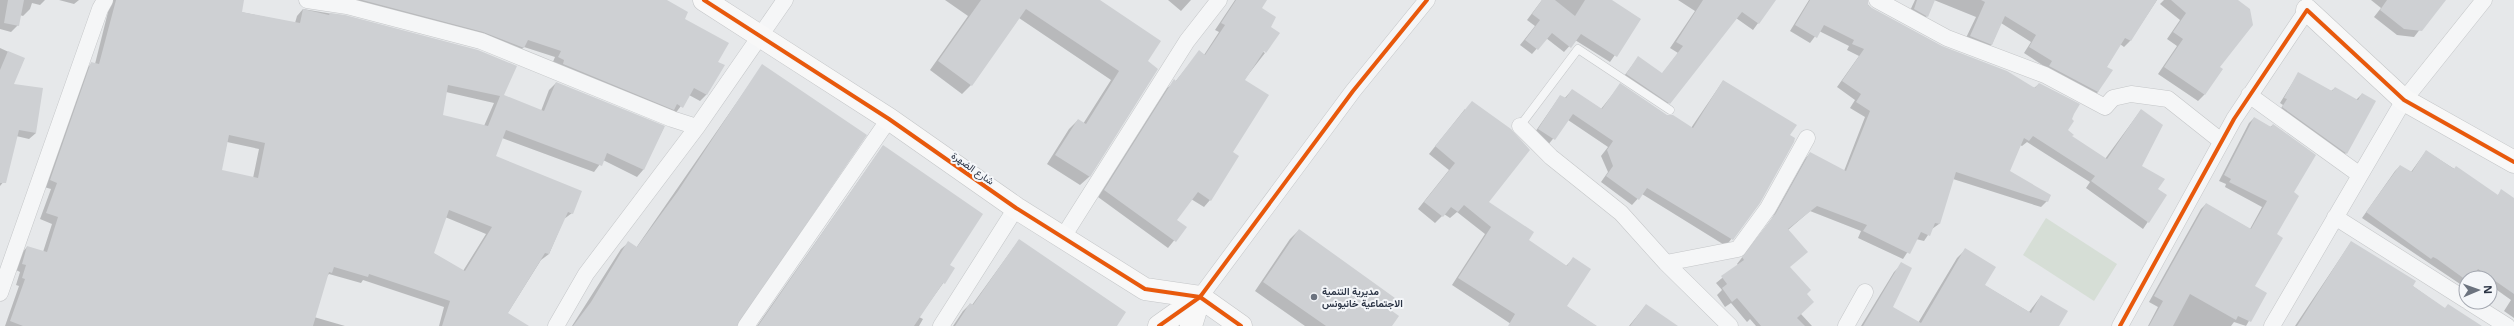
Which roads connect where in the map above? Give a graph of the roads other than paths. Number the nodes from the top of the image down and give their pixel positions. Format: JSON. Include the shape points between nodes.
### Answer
{"nodes":[{"id":1,"x":105,"y":0,"type":"edge"},
{"id":2,"x":308,"y":0,"type":"edge"},
{"id":3,"x":704,"y":0,"type":"edge"},
{"id":4,"x":785,"y":0,"type":"edge"},
{"id":5,"x":1219,"y":0,"type":"edge"},
{"id":6,"x":1427,"y":0,"type":"edge"},
{"id":7,"x":1877,"y":0,"type":"edge"},
{"id":8,"x":2484,"y":0,"type":"edge"},
{"id":9,"x":2307,"y":10,"type":"joint"},
{"id":10,"x":760,"y":35,"type":"junction"},
{"id":11,"x":2249,"y":95,"type":"junction"},
{"id":12,"x":2404,"y":100,"type":"junction"},
{"id":13,"x":1670,"y":110,"type":"dead end"},
{"id":14,"x":889,"y":119,"type":"junction"},
{"id":15,"x":1520,"y":126,"type":"joint"},
{"id":16,"x":697,"y":127,"type":"junction"},
{"id":17,"x":1807,"y":138,"type":"dead end"},
{"id":18,"x":2221,"y":141,"type":"junction"},
{"id":19,"x":2514,"y":162,"type":"edge"},
{"id":20,"x":2360,"y":175,"type":"junction"},
{"id":21,"x":1016,"y":208,"type":"junction"},
{"id":22,"x":2335,"y":217,"type":"junction"},
{"id":23,"x":1063,"y":237,"type":"junction"},
{"id":24,"x":1666,"y":264,"type":"junction"},
{"id":25,"x":1865,"y":292,"type":"dead end"},
{"id":26,"x":0,"y":293,"type":"edge"},
{"id":27,"x":2458,"y":295,"type":"edge"},
{"id":28,"x":1200,"y":297,"type":"junction"},
{"id":29,"x":2482,"y":310,"type":"edge"},
{"id":30,"x":2275,"y":325,"type":"edge"},
{"id":31,"x":556,"y":326,"type":"edge"},
{"id":32,"x":746,"y":326,"type":"edge"},
{"id":33,"x":941,"y":326,"type":"edge"},
{"id":34,"x":1159,"y":326,"type":"edge"},
{"id":35,"x":1191,"y":326,"type":"edge"},
{"id":36,"x":1241,"y":326,"type":"edge"},
{"id":37,"x":1730,"y":326,"type":"edge"},
{"id":38,"x":1846,"y":326,"type":"edge"},
{"id":39,"x":2120,"y":326,"type":"edge"},
{"id":40,"x":2507,"y":326,"type":"edge"}],
"edges":[{"from":1,"to":26,"type":"street"},
{"from":2,"to":16,"type":"street","via":[[347,6],[481,41]]},
{"from":3,"to":10,"type":"street","name":"شارع الضهرة"},
{"from":4,"to":10,"type":"street"},
{"from":5,"to":23,"type":"street","via":[[1187,41]]},
{"from":6,"to":28,"type":"street","via":[[1353,91]]},
{"from":7,"to":18,"type":"street","via":[[1947,38],[2045,75],[2105,107],[2113,98],[2131,94],[2168,98]]},
{"from":8,"to":12,"type":"street"},
{"from":9,"to":11,"type":"street"},
{"from":9,"to":12,"type":"street"},
{"from":10,"to":14,"type":"street","name":"شارع الضهرة"},
{"from":10,"to":16,"type":"street"},
{"from":11,"to":18,"type":"street"},
{"from":11,"to":20,"type":"street"},
{"from":12,"to":19,"type":"street"},
{"from":12,"to":20,"type":"street"},
{"from":13,"to":15,"type":"lane","via":[[1578,49]]},
{"from":14,"to":21,"type":"street","name":"شارع الضهرة"},
{"from":14,"to":32,"type":"street"},
{"from":15,"to":24,"type":"street","via":[[1551,157],[1621,213]]},
{"from":16,"to":31,"type":"street","via":[[586,274]]},
{"from":17,"to":24,"type":"street","via":[[1768,208],[1738,249]]},
{"from":18,"to":39,"type":"street"},
{"from":20,"to":22,"type":"street"},
{"from":21,"to":23,"type":"street","name":"شارع الضهرة"},
{"from":21,"to":33,"type":"street"},
{"from":22,"to":27,"type":"street"},
{"from":22,"to":30,"type":"street"},
{"from":23,"to":28,"type":"street","name":"شارع الضهرة","via":[[1145,289]]},
{"from":24,"to":37,"type":"street"},
{"from":25,"to":38,"type":"street"},
{"from":28,"to":34,"type":"street"},
{"from":28,"to":35,"type":"street"},
{"from":28,"to":36,"type":"street","name":"شارع الضهرة"},
{"from":29,"to":40,"type":"street"}]}
